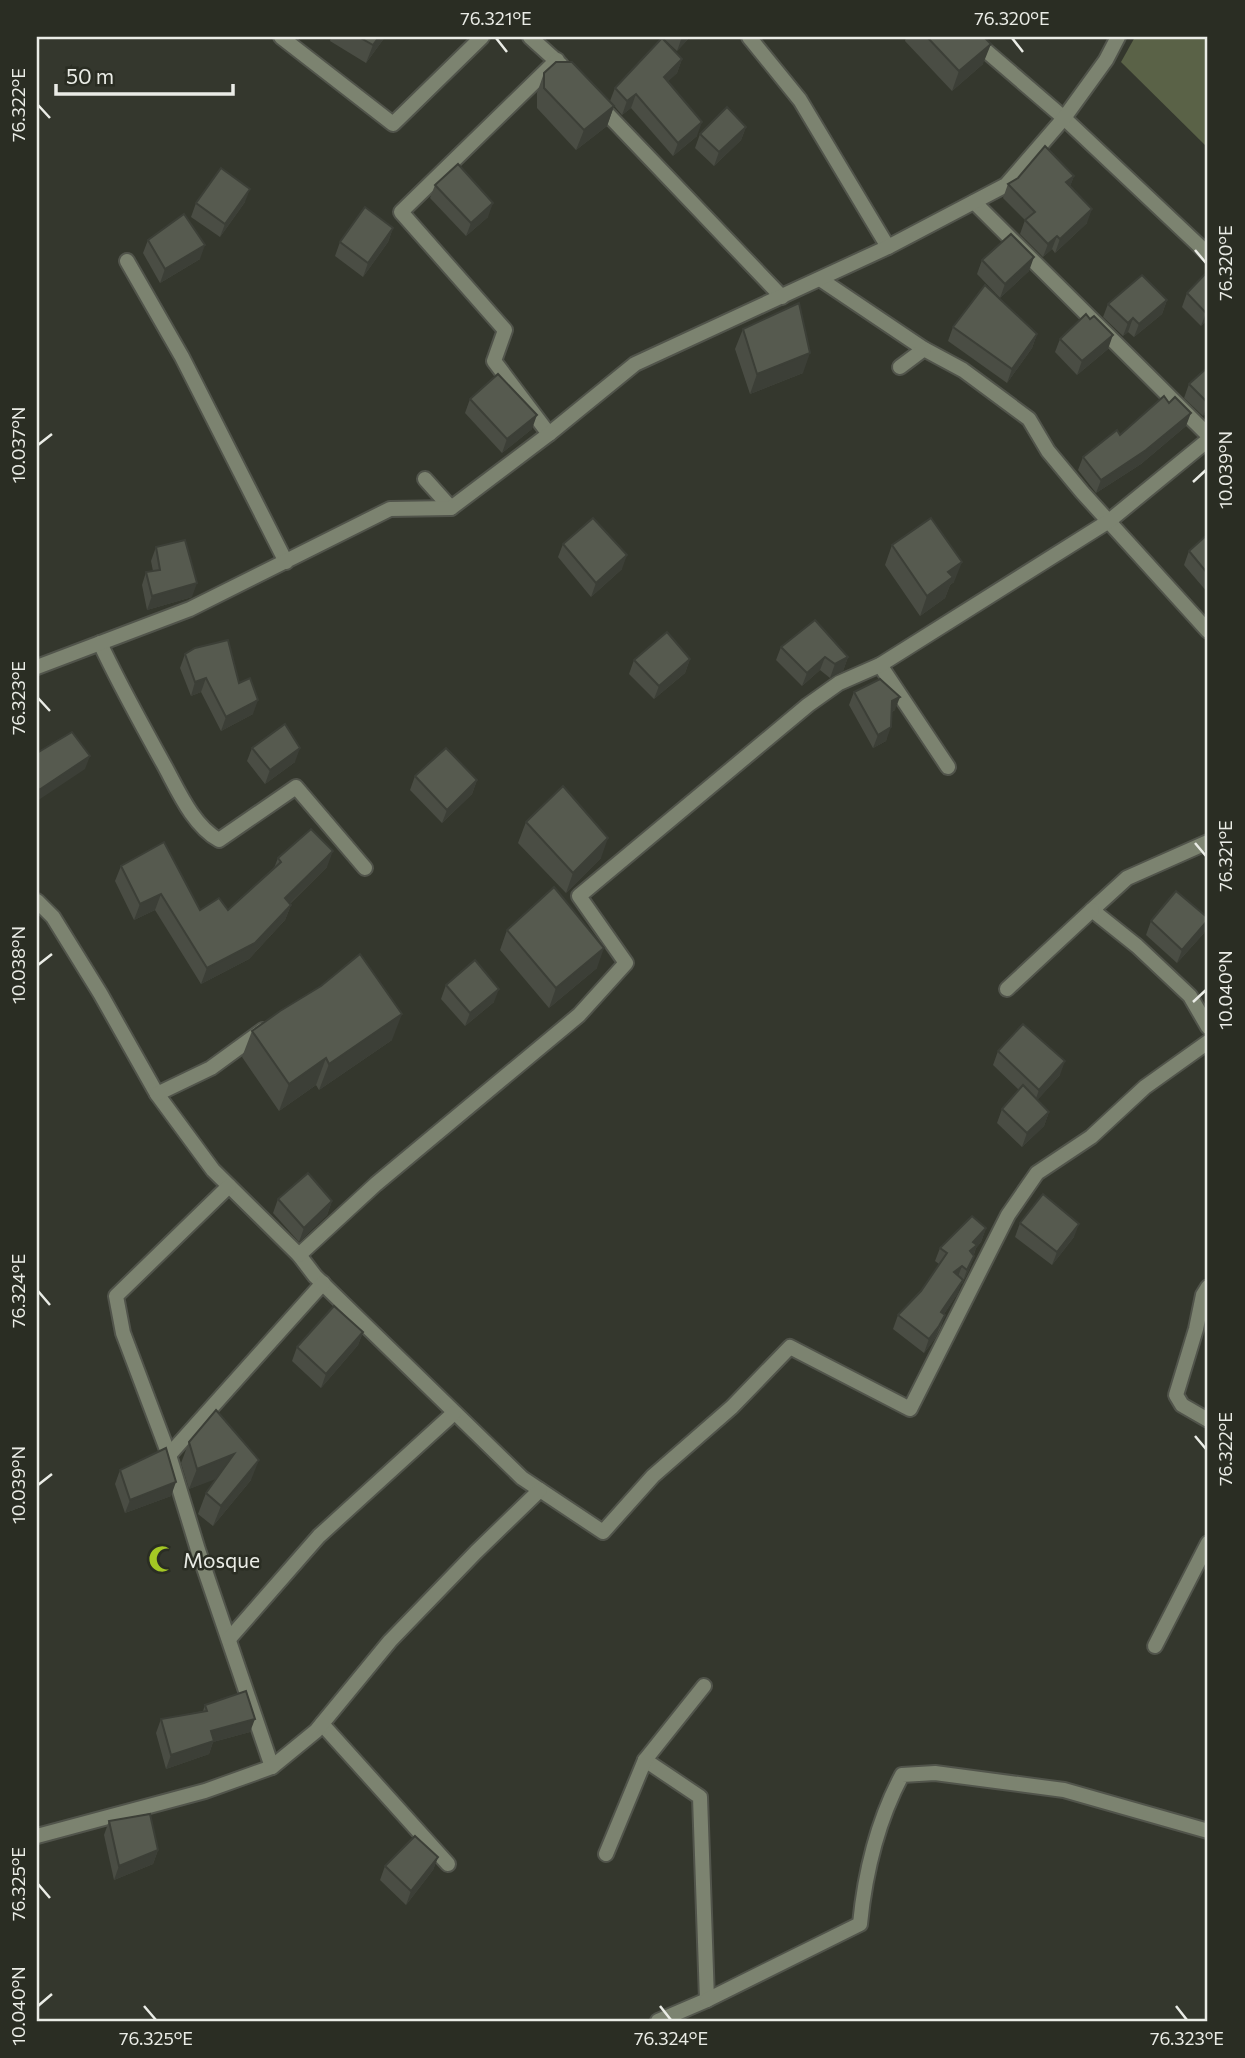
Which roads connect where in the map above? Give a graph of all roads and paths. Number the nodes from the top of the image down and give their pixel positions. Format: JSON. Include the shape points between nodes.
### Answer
{"nodes":[{"id":1,"x":281,"y":37,"type":"edge"},
{"id":2,"x":482,"y":37,"type":"edge"},
{"id":3,"x":530,"y":37,"type":"edge"},
{"id":4,"x":749,"y":37,"type":"edge"},
{"id":5,"x":970,"y":37,"type":"edge"},
{"id":6,"x":1118,"y":37,"type":"edge"},
{"id":7,"x":557,"y":60,"type":"junction"},
{"id":8,"x":1063,"y":118,"type":"junction"},
{"id":9,"x":974,"y":202,"type":"junction"},
{"id":10,"x":888,"y":247,"type":"junction"},
{"id":11,"x":1208,"y":254,"type":"edge"},
{"id":12,"x":127,"y":261,"type":"dead end"},
{"id":13,"x":820,"y":279,"type":"junction"},
{"id":14,"x":782,"y":297,"type":"junction"},
{"id":15,"x":923,"y":349,"type":"junction"},
{"id":16,"x":900,"y":367,"type":"dead end"},
{"id":17,"x":549,"y":434,"type":"junction"},
{"id":18,"x":1208,"y":438,"type":"edge"},
{"id":19,"x":425,"y":479,"type":"dead end"},
{"id":20,"x":451,"y":508,"type":"junction"},
{"id":21,"x":1109,"y":521,"type":"junction"},
{"id":22,"x":286,"y":562,"type":"junction"},
{"id":23,"x":1205,"y":622,"type":"edge"},
{"id":24,"x":100,"y":643,"type":"junction"},
{"id":25,"x":880,"y":665,"type":"junction"},
{"id":26,"x":37,"y":667,"type":"edge"},
{"id":27,"x":948,"y":767,"type":"dead end"},
{"id":28,"x":1208,"y":842,"type":"edge"},
{"id":29,"x":365,"y":868,"type":"dead end"},
{"id":30,"x":37,"y":901,"type":"edge"},
{"id":31,"x":1092,"y":909,"type":"junction"},
{"id":32,"x":1007,"y":989,"type":"dead end"},
{"id":33,"x":273,"y":1023,"type":"edge"},
{"id":34,"x":1208,"y":1027,"type":"edge"},
{"id":35,"x":1208,"y":1042,"type":"edge"},
{"id":36,"x":157,"y":1094,"type":"junction"},
{"id":37,"x":229,"y":1186,"type":"junction"},
{"id":38,"x":299,"y":1255,"type":"junction"},
{"id":39,"x":323,"y":1283,"type":"junction"},
{"id":40,"x":1208,"y":1287,"type":"edge"},
{"id":41,"x":454,"y":1413,"type":"junction"},
{"id":42,"x":1208,"y":1420,"type":"edge"},
{"id":43,"x":169,"y":1455,"type":"junction"},
{"id":44,"x":540,"y":1490,"type":"junction"},
{"id":45,"x":1208,"y":1543,"type":"edge"},
{"id":46,"x":229,"y":1639,"type":"junction"},
{"id":47,"x":1155,"y":1646,"type":"dead end"},
{"id":48,"x":704,"y":1686,"type":"dead end"},
{"id":49,"x":322,"y":1724,"type":"junction"},
{"id":50,"x":645,"y":1760,"type":"junction"},
{"id":51,"x":272,"y":1767,"type":"junction"},
{"id":52,"x":1208,"y":1831,"type":"edge"},
{"id":53,"x":37,"y":1836,"type":"edge"},
{"id":54,"x":606,"y":1854,"type":"dead end"},
{"id":55,"x":448,"y":1864,"type":"dead end"},
{"id":56,"x":707,"y":2000,"type":"junction"},
{"id":57,"x":658,"y":2021,"type":"edge"}],
"edges":[{"from":1,"to":2,"type":"street","via":[[393,124]]},
{"from":3,"to":7,"type":"street"},
{"from":4,"to":10,"type":"street","via":[[800,100]]},
{"from":5,"to":8,"type":"street"},
{"from":6,"to":8,"type":"street"},
{"from":7,"to":14,"type":"street"},
{"from":7,"to":17,"type":"street","via":[[401,212],[505,330],[494,362]]},
{"from":8,"to":9,"type":"street","via":[[1006,185]]},
{"from":8,"to":11,"type":"street"},
{"from":9,"to":10,"type":"street"},
{"from":9,"to":18,"type":"street"},
{"from":10,"to":13,"type":"street"},
{"from":12,"to":22,"type":"street","via":[[183,357]]},
{"from":13,"to":14,"type":"street"},
{"from":13,"to":15,"type":"street"},
{"from":14,"to":17,"type":"street","via":[[635,364]]},
{"from":15,"to":16,"type":"street"},
{"from":15,"to":21,"type":"street","via":[[963,370],[1029,419],[1048,451]]},
{"from":17,"to":20,"type":"street"},
{"from":18,"to":21,"type":"street"},
{"from":19,"to":20,"type":"street"},
{"from":20,"to":22,"type":"street","via":[[390,509]]},
{"from":21,"to":23,"type":"street"},
{"from":21,"to":25,"type":"street"},
{"from":22,"to":24,"type":"street","via":[[190,609]]},
{"from":24,"to":26,"type":"street"},
{"from":24,"to":29,"type":"street","via":[[188,808],[210,836],[219,840],[296,787]]},
{"from":25,"to":27,"type":"street"},
{"from":25,"to":38,"type":"street","via":[[839,683],[808,705],[579,896],[626,963],[579,1015],[376,1184]]},
{"from":28,"to":31,"type":"street","via":[[1126,878]]},
{"from":30,"to":36,"type":"street","via":[[100,992]]},
{"from":31,"to":32,"type":"street"},
{"from":31,"to":34,"type":"street","via":[[1190,996]]},
{"from":33,"to":36,"type":"street","via":[[211,1068]]},
{"from":35,"to":44,"type":"street","via":[[1145,1087],[1091,1137],[1037,1173],[1007,1215],[909,1409],[790,1347],[732,1407],[653,1476],[603,1532]]},
{"from":36,"to":37,"type":"street"},
{"from":37,"to":38,"type":"street"},
{"from":37,"to":43,"type":"street","via":[[116,1296],[123,1333]]},
{"from":38,"to":39,"type":"street"},
{"from":39,"to":41,"type":"street"},
{"from":39,"to":43,"type":"street"},
{"from":40,"to":42,"type":"street","via":[[1176,1395],[1182,1405]]},
{"from":41,"to":44,"type":"street"},
{"from":41,"to":46,"type":"street","via":[[319,1536]]},
{"from":43,"to":46,"type":"street"},
{"from":44,"to":49,"type":"street","via":[[390,1641]]},
{"from":45,"to":47,"type":"street"},
{"from":46,"to":51,"type":"street"},
{"from":48,"to":50,"type":"street"},
{"from":49,"to":51,"type":"street"},
{"from":49,"to":55,"type":"street"},
{"from":50,"to":54,"type":"street"},
{"from":50,"to":56,"type":"street","via":[[700,1797]]},
{"from":51,"to":53,"type":"street","via":[[205,1791]]},
{"from":52,"to":56,"type":"street","via":[[1063,1790],[935,1773],[902,1775],[864,1881],[860,1924]]},
{"from":56,"to":57,"type":"street"}]}
